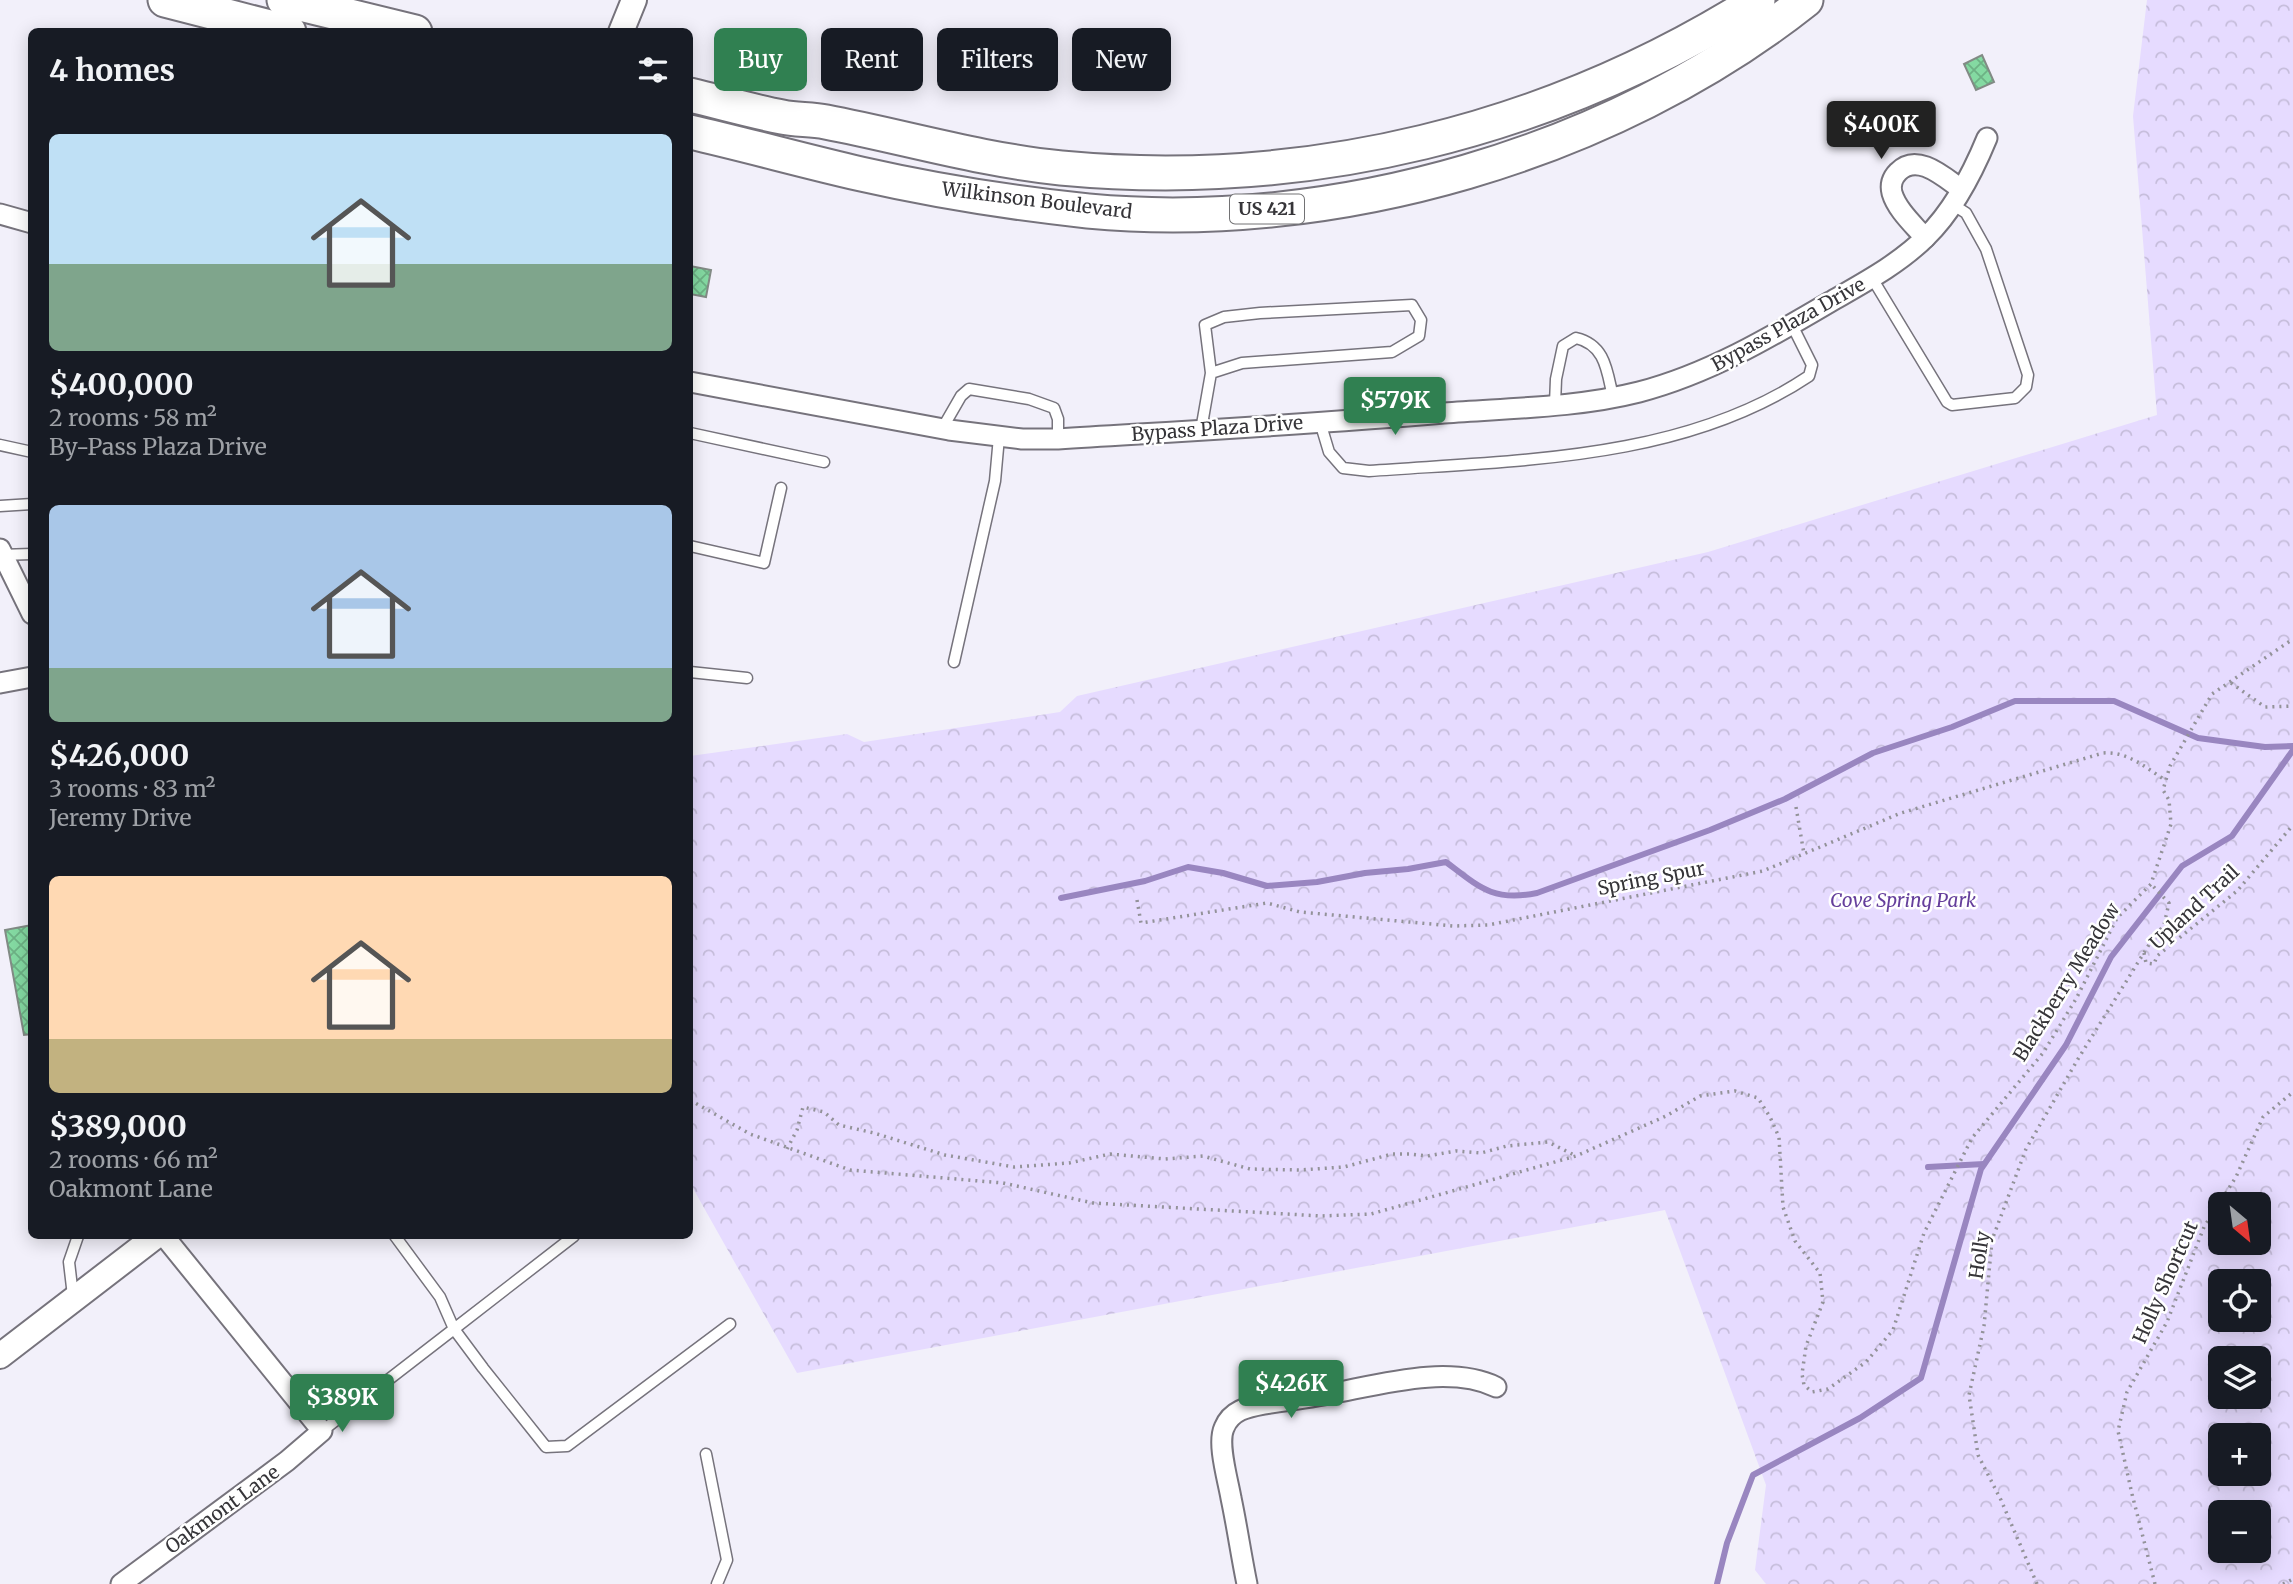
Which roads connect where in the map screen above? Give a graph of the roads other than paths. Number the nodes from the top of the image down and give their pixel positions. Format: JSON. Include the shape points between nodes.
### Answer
{"nodes":[{"id":1,"x":165,"y":0,"type":"edge"},
{"id":2,"x":284,"y":0,"type":"edge"},
{"id":3,"x":634,"y":0,"type":"edge"},
{"id":4,"x":1758,"y":0,"type":"edge"},
{"id":5,"x":1806,"y":0,"type":"edge"},
{"id":6,"x":274,"y":28,"type":"edge"},
{"id":7,"x":399,"y":28,"type":"edge"},
{"id":8,"x":623,"y":28,"type":"edge"},
{"id":9,"x":693,"y":96,"type":"edge"},
{"id":10,"x":693,"y":133,"type":"edge"},
{"id":11,"x":1987,"y":138,"type":"dead end"},
{"id":12,"x":1957,"y":197,"type":"junction"},
{"id":13,"x":0,"y":214,"type":"edge"},
{"id":14,"x":28,"y":222,"type":"edge"},
{"id":15,"x":1925,"y":238,"type":"junction"},
{"id":16,"x":1872,"y":278,"type":"junction"},
{"id":17,"x":1792,"y":325,"type":"junction"},
{"id":18,"x":1211,"y":373,"type":"junction"},
{"id":19,"x":693,"y":383,"type":"edge"},
{"id":20,"x":1613,"y":397,"type":"junction"},
{"id":21,"x":1555,"y":404,"type":"junction"},
{"id":22,"x":1319,"y":422,"type":"junction"},
{"id":23,"x":942,"y":429,"type":"junction"},
{"id":24,"x":1201,"y":430,"type":"junction"},
{"id":25,"x":693,"y":434,"type":"edge"},
{"id":26,"x":999,"y":437,"type":"junction"},
{"id":27,"x":1058,"y":439,"type":"junction"},
{"id":28,"x":0,"y":445,"type":"edge"},
{"id":29,"x":28,"y":451,"type":"edge"},
{"id":30,"x":824,"y":462,"type":"dead end"},
{"id":31,"x":781,"y":488,"type":"dead end"},
{"id":32,"x":28,"y":504,"type":"edge"},
{"id":33,"x":0,"y":506,"type":"edge"},
{"id":34,"x":693,"y":547,"type":"edge"},
{"id":35,"x":1,"y":553,"type":"edge"},
{"id":36,"x":28,"y":554,"type":"edge"},
{"id":37,"x":28,"y":606,"type":"edge"},
{"id":38,"x":954,"y":662,"type":"dead end"},
{"id":39,"x":693,"y":672,"type":"edge"},
{"id":40,"x":28,"y":678,"type":"edge"},
{"id":41,"x":747,"y":678,"type":"dead end"},
{"id":42,"x":0,"y":683,"type":"edge"},
{"id":43,"x":77,"y":1239,"type":"edge"},
{"id":44,"x":152,"y":1239,"type":"edge"},
{"id":45,"x":166,"y":1239,"type":"edge"},
{"id":46,"x":396,"y":1239,"type":"edge"},
{"id":47,"x":570,"y":1239,"type":"edge"},
{"id":48,"x":74,"y":1299,"type":"junction"},
{"id":49,"x":730,"y":1324,"type":"dead end"},
{"id":50,"x":454,"y":1329,"type":"junction"},
{"id":51,"x":0,"y":1356,"type":"edge"},
{"id":52,"x":1496,"y":1387,"type":"dead end"},
{"id":53,"x":322,"y":1431,"type":"junction"},
{"id":54,"x":706,"y":1454,"type":"dead end"},
{"id":55,"x":121,"y":1584,"type":"edge"},
{"id":56,"x":717,"y":1584,"type":"edge"},
{"id":57,"x":1247,"y":1584,"type":"edge"}],
"edges":[{"from":1,"to":6,"type":"highway"},
{"from":2,"to":7,"type":"highway"},
{"from":3,"to":8,"type":"street"},
{"from":4,"to":9,"type":"highway","name":"Wilkinson Boulevard","number":"US 421","via":[[1657,57],[1531,111],[1409,146],[1275,168],[1166,173],[1058,167],[957,151],[824,121],[784,118]]},
{"from":5,"to":10,"type":"highway","name":"Wilkinson Boulevard","number":"US 421","via":[[1685,81],[1571,136],[1450,177],[1267,209],[1149,213],[1034,204],[865,175]]},
{"from":11,"to":12,"type":"street","name":"Bypass Plaza Drive"},
{"from":12,"to":15,"type":"street","name":"Bypass Plaza Drive"},
{"from":12,"to":15,"type":"street","via":[[1935,170],[1906,166],[1893,178],[1893,196]]},
{"from":12,"to":16,"type":"lane","via":[[1986,249],[2028,374],[2026,387],[2015,398],[1947,402]]},
{"from":13,"to":14,"type":"street"},
{"from":15,"to":16,"type":"street","name":"Bypass Plaza Drive"},
{"from":16,"to":17,"type":"street","name":"Bypass Plaza Drive"},
{"from":17,"to":20,"type":"street","name":"Bypass Plaza Drive","via":[[1701,371]]},
{"from":17,"to":22,"type":"lane","via":[[1812,365],[1809,376],[1731,417],[1650,443],[1590,453],[1370,471],[1343,468],[1329,452]]},
{"from":18,"to":18,"type":"lane","via":[[1242,363],[1392,352],[1419,336],[1421,320],[1412,305],[1224,317],[1205,325]]},
{"from":18,"to":24,"type":"lane"},
{"from":19,"to":23,"type":"street","name":"Bypass Plaza Drive"},
{"from":20,"to":21,"type":"street","name":"Bypass Plaza Drive"},
{"from":20,"to":21,"type":"lane","via":[[1604,359],[1590,341],[1576,338],[1563,346]]},
{"from":21,"to":22,"type":"street","name":"Bypass Plaza Drive"},
{"from":22,"to":24,"type":"street","name":"Bypass Plaza Drive"},
{"from":23,"to":26,"type":"street","name":"Bypass Plaza Drive"},
{"from":23,"to":27,"type":"lane","via":[[970,389],[1054,408]]},
{"from":24,"to":27,"type":"street","name":"Bypass Plaza Drive"},
{"from":25,"to":30,"type":"lane"},
{"from":26,"to":27,"type":"street","name":"Bypass Plaza Drive"},
{"from":26,"to":38,"type":"lane","via":[[995,481]]},
{"from":28,"to":29,"type":"lane"},
{"from":31,"to":34,"type":"lane","via":[[764,563]]},
{"from":32,"to":33,"type":"lane"},
{"from":35,"to":36,"type":"lane"},
{"from":35,"to":37,"type":"street"},
{"from":39,"to":41,"type":"lane"},
{"from":40,"to":42,"type":"street"},
{"from":43,"to":48,"type":"lane","via":[[69,1262]]},
{"from":44,"to":48,"type":"street"},
{"from":45,"to":53,"type":"street"},
{"from":46,"to":50,"type":"lane","via":[[440,1297]]},
{"from":47,"to":50,"type":"lane"},
{"from":48,"to":51,"type":"street"},
{"from":49,"to":50,"type":"lane","via":[[567,1446],[546,1447]]},
{"from":50,"to":53,"type":"lane"},
{"from":52,"to":57,"type":"street","via":[[1461,1378],[1424,1378],[1264,1404],[1236,1413],[1222,1434]]},
{"from":53,"to":55,"type":"street","name":"Oakmont Lane"},
{"from":54,"to":56,"type":"lane","via":[[727,1560]]}]}
